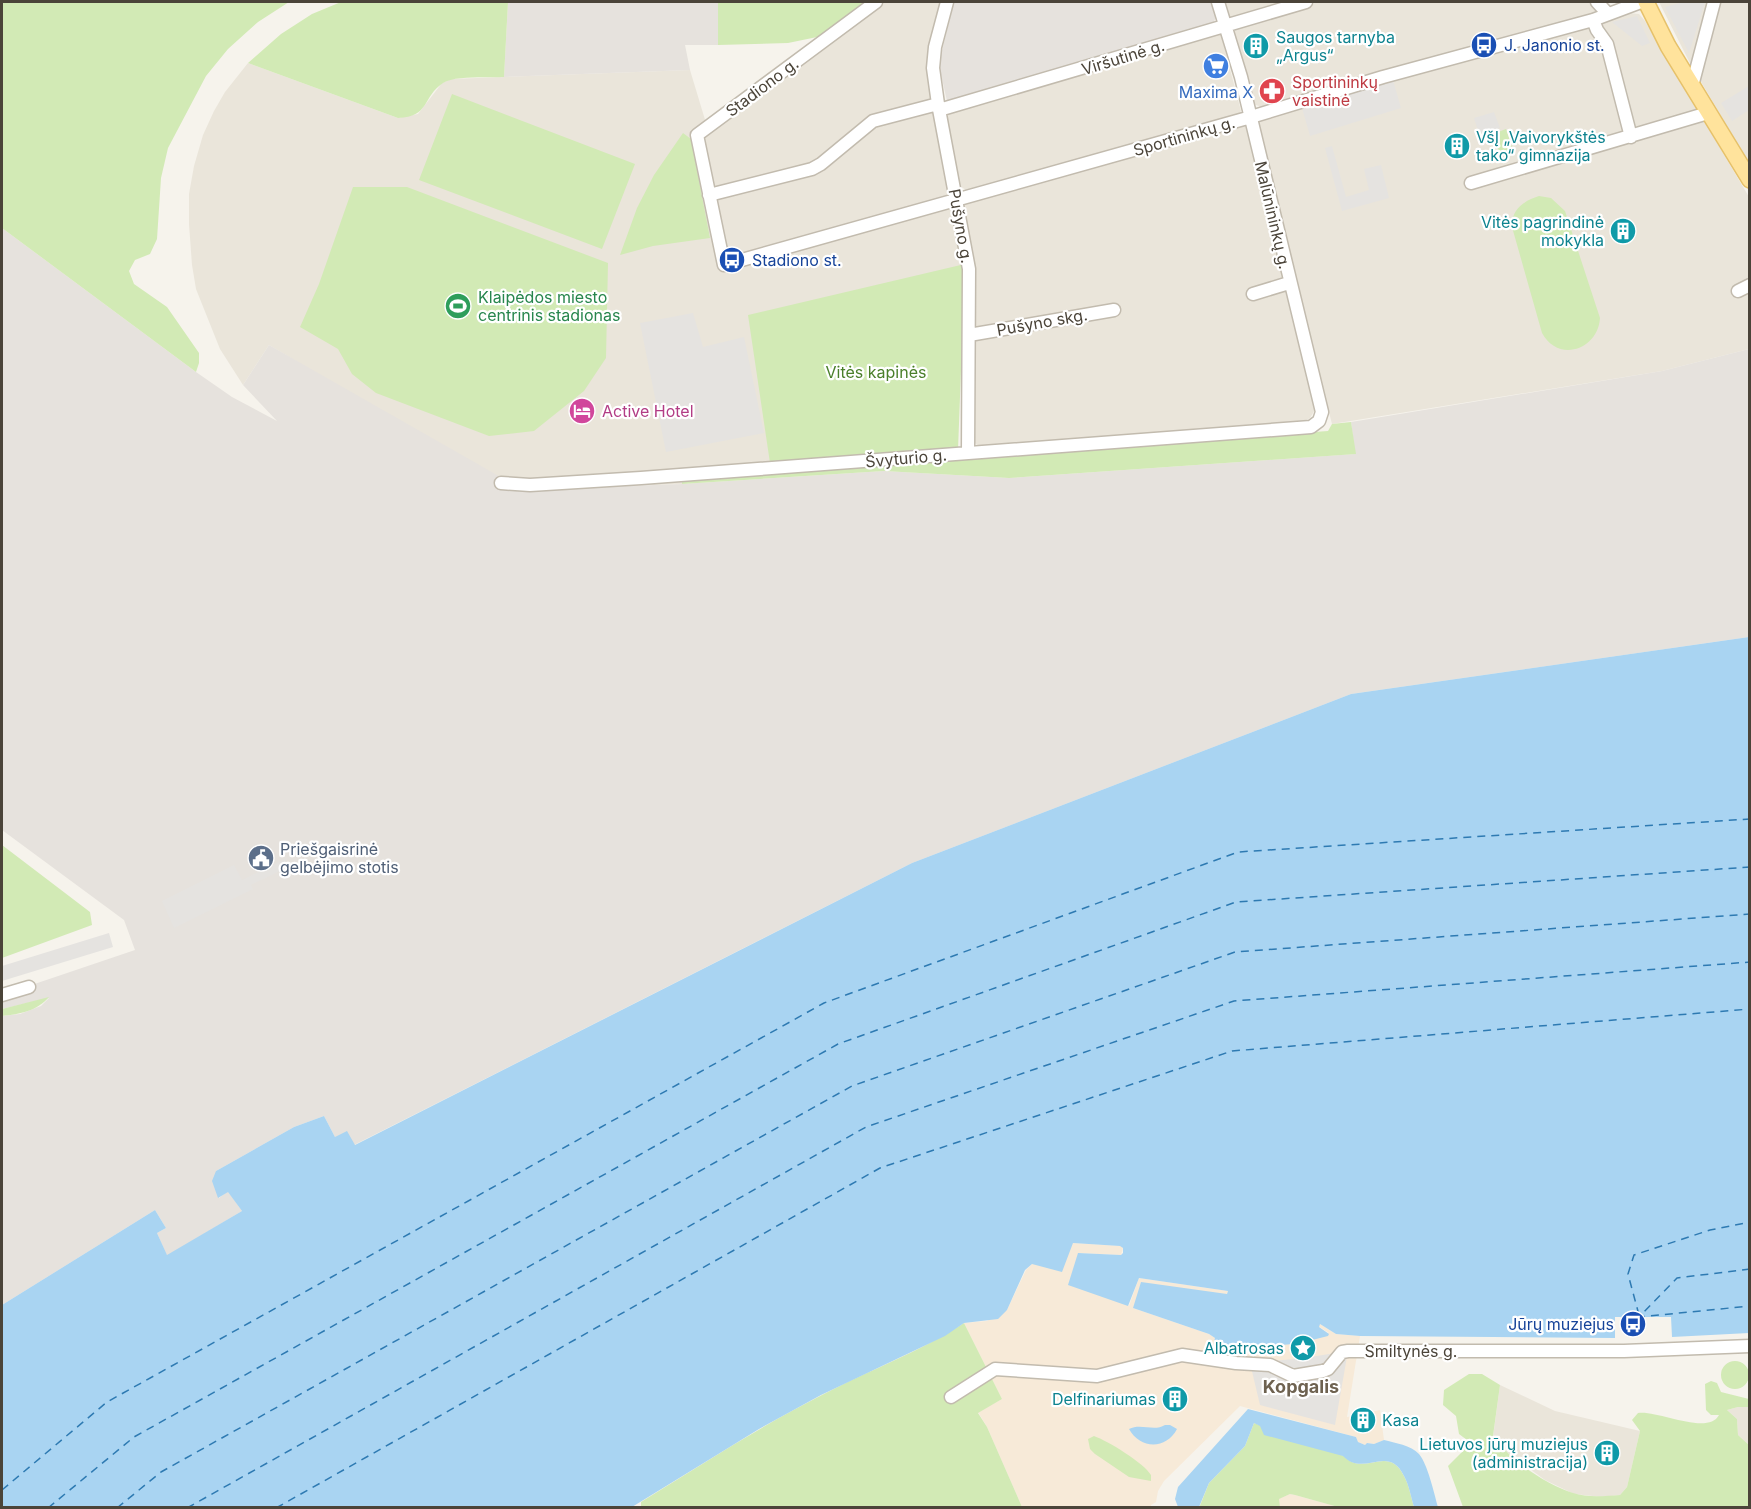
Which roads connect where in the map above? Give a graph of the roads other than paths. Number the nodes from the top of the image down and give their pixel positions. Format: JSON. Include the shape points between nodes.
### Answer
{"nodes":[{"id":1,"x":876,"y":2,"type":"edge"},
{"id":2,"x":948,"y":2,"type":"edge"},
{"id":3,"x":1218,"y":2,"type":"edge"},
{"id":4,"x":1306,"y":2,"type":"edge"},
{"id":5,"x":1597,"y":2,"type":"edge"},
{"id":6,"x":1641,"y":2,"type":"edge"},
{"id":7,"x":1646,"y":2,"type":"edge"},
{"id":8,"x":1714,"y":2,"type":"edge"},
{"id":9,"x":1608,"y":14,"type":"junction"},
{"id":10,"x":1593,"y":20,"type":"junction"},
{"id":11,"x":1224,"y":27,"type":"junction"},
{"id":12,"x":1692,"y":86,"type":"junction"},
{"id":13,"x":938,"y":107,"type":"junction"},
{"id":14,"x":1708,"y":113,"type":"junction"},
{"id":15,"x":1251,"y":117,"type":"junction"},
{"id":16,"x":1631,"y":137,"type":"junction"},
{"id":17,"x":1749,"y":180,"type":"edge"},
{"id":18,"x":1472,"y":183,"type":"dead end"},
{"id":19,"x":709,"y":195,"type":"junction"},
{"id":20,"x":957,"y":200,"type":"junction"},
{"id":21,"x":724,"y":265,"type":"joint"},
{"id":22,"x":1289,"y":283,"type":"junction"},
{"id":23,"x":1253,"y":294,"type":"dead end"},
{"id":24,"x":1114,"y":310,"type":"dead end"},
{"id":25,"x":969,"y":335,"type":"junction"},
{"id":26,"x":1311,"y":427,"type":"joint"},
{"id":27,"x":969,"y":453,"type":"junction"},
{"id":28,"x":501,"y":483,"type":"dead end"},
{"id":29,"x":29,"y":987,"type":"dead end"},
{"id":30,"x":2,"y":995,"type":"edge"},
{"id":31,"x":1749,"y":1346,"type":"edge"},
{"id":32,"x":951,"y":1397,"type":"dead end"}],
"edges":[{"from":1,"to":19,"type":"street","name":"Stadiono g.","via":[[697,135]]},
{"from":2,"to":13,"type":"street","name":"Pušyno g.","via":[[934,56]]},
{"from":3,"to":11,"type":"street","name":"Malūnininkų g."},
{"from":4,"to":11,"type":"street","name":"Viršutinė g."},
{"from":5,"to":9,"type":"street"},
{"from":6,"to":9,"type":"street","name":"Sportininkų g."},
{"from":7,"to":12,"type":"main road"},
{"from":8,"to":12,"type":"street"},
{"from":9,"to":10,"type":"street","name":"Sportininkų g."},
{"from":10,"to":15,"type":"street","name":"Sportininkų g.","via":[[1383,76]]},
{"from":10,"to":16,"type":"street","via":[[1607,44]]},
{"from":11,"to":13,"type":"street","name":"Viršutinė g."},
{"from":11,"to":15,"type":"street","name":"Malūnininkų g."},
{"from":12,"to":14,"type":"main road"},
{"from":13,"to":19,"type":"street","via":[[873,121],[812,169]]},
{"from":13,"to":20,"type":"street","name":"Pušyno g."},
{"from":14,"to":16,"type":"street"},
{"from":14,"to":17,"type":"main road"},
{"from":15,"to":20,"type":"street","name":"Sportininkų g."},
{"from":15,"to":22,"type":"street","name":"Malūnininkų g."},
{"from":16,"to":18,"type":"street"},
{"from":19,"to":21,"type":"street","name":"Stadiono g."},
{"from":20,"to":21,"type":"street","name":"Sportininkų g."},
{"from":20,"to":25,"type":"street","name":"Pušyno g.","via":[[969,269]]},
{"from":22,"to":23,"type":"street"},
{"from":22,"to":26,"type":"street","name":"Malūnininkų g.","via":[[1322,412]]},
{"from":24,"to":25,"type":"street","name":"Pušyno skg."},
{"from":25,"to":27,"type":"street","name":"Pušyno g."},
{"from":26,"to":27,"type":"street","name":"Švyturio g."},
{"from":27,"to":28,"type":"street","name":"Švyturio g.","via":[[630,479]]},
{"from":29,"to":30,"type":"street"},
{"from":31,"to":32,"type":"street","name":"Smiltynės g.","via":[[1624,1351],[1348,1350],[1328,1369],[1293,1376],[1270,1365],[1182,1355],[1097,1376],[995,1370]]}]}
